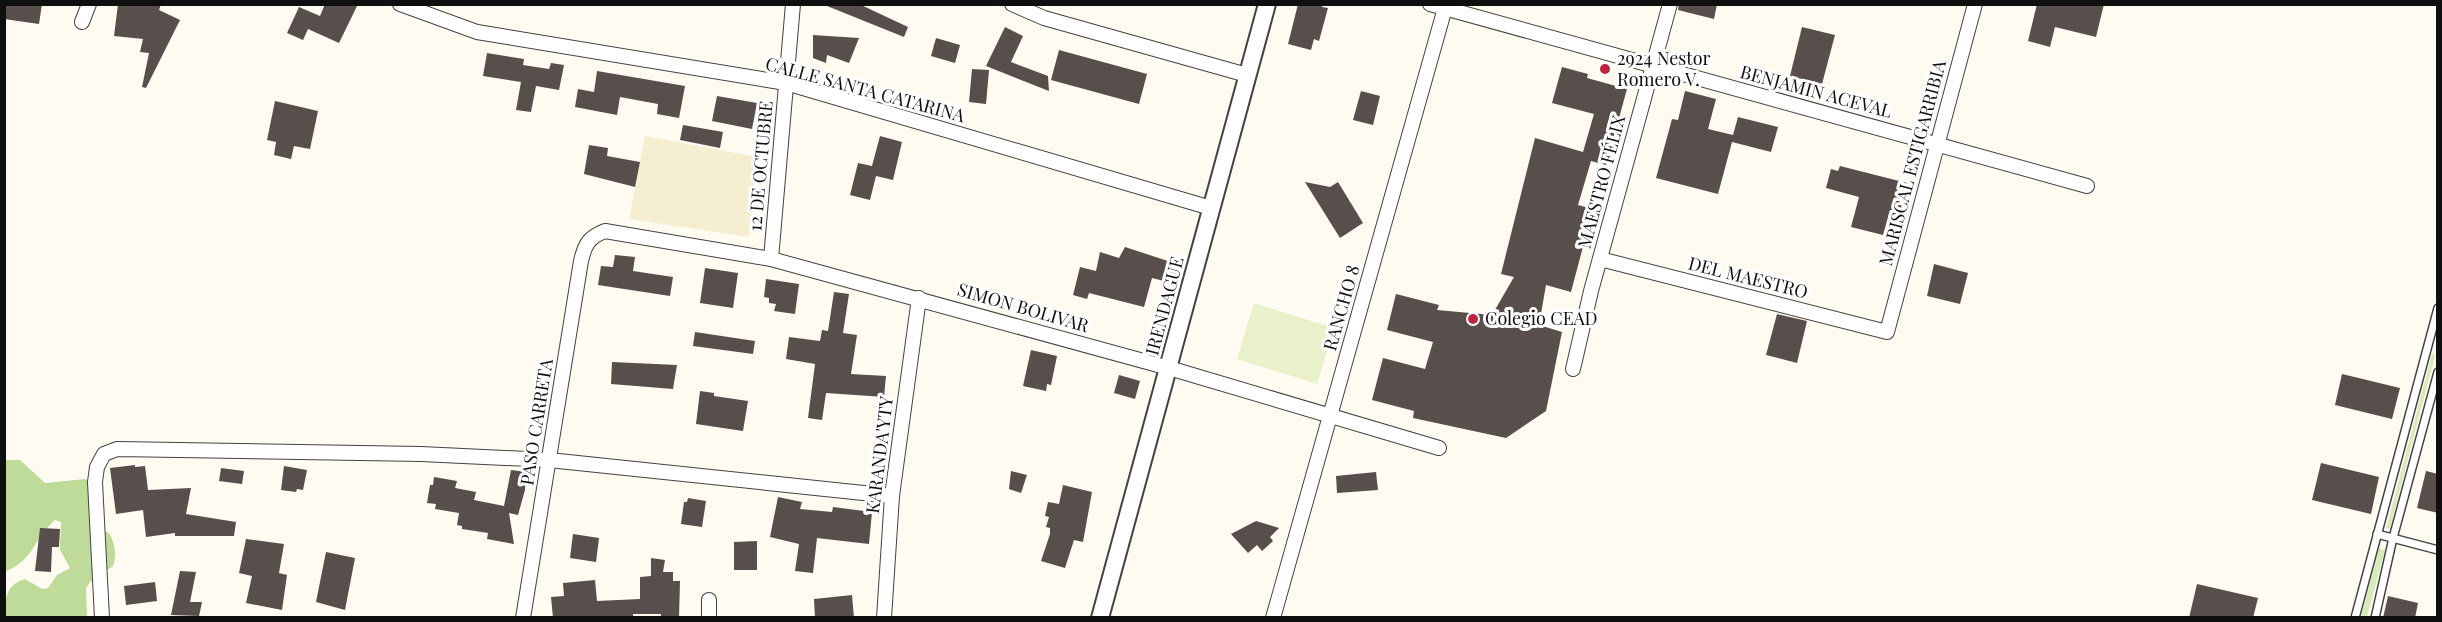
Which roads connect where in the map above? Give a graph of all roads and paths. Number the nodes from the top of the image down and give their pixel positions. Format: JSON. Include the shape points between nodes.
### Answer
{"nodes":[{"id":1,"x":89,"y":4,"type":"edge"},
{"id":2,"x":400,"y":4,"type":"edge"},
{"id":3,"x":792,"y":4,"type":"edge"},
{"id":4,"x":1012,"y":4,"type":"edge"},
{"id":5,"x":1267,"y":4,"type":"edge"},
{"id":6,"x":1430,"y":4,"type":"edge"},
{"id":7,"x":1670,"y":4,"type":"edge"},
{"id":8,"x":1975,"y":4,"type":"edge"},
{"id":9,"x":1445,"y":9,"type":"junction"},
{"id":10,"x":82,"y":22,"type":"dead end"},
{"id":11,"x":1653,"y":66,"type":"junction"},
{"id":12,"x":1247,"y":75,"type":"junction"},
{"id":13,"x":786,"y":83,"type":"junction"},
{"id":14,"x":1937,"y":145,"type":"junction"},
{"id":15,"x":2087,"y":186,"type":"dead end"},
{"id":16,"x":1211,"y":208,"type":"junction"},
{"id":17,"x":592,"y":236,"type":"joint"},
{"id":18,"x":771,"y":259,"type":"junction"},
{"id":19,"x":1600,"y":259,"type":"junction"},
{"id":20,"x":920,"y":298,"type":"junction"},
{"id":21,"x":2438,"y":308,"type":"edge"},
{"id":22,"x":1887,"y":332,"type":"joint"},
{"id":23,"x":2428,"y":344,"type":"junction"},
{"id":24,"x":2438,"y":346,"type":"edge"},
{"id":25,"x":1169,"y":368,"type":"junction"},
{"id":26,"x":1573,"y":369,"type":"dead end"},
{"id":27,"x":2438,"y":372,"type":"edge"},
{"id":28,"x":1330,"y":416,"type":"junction"},
{"id":29,"x":1439,"y":448,"type":"dead end"},
{"id":30,"x":549,"y":460,"type":"junction"},
{"id":31,"x":892,"y":496,"type":"junction"},
{"id":32,"x":2377,"y":534,"type":"junction"},
{"id":33,"x":2393,"y":538,"type":"junction"},
{"id":34,"x":2438,"y":550,"type":"edge"},
{"id":35,"x":709,"y":600,"type":"dead end"},
{"id":36,"x":102,"y":618,"type":"edge"},
{"id":37,"x":523,"y":618,"type":"edge"},
{"id":38,"x":710,"y":618,"type":"edge"},
{"id":39,"x":884,"y":618,"type":"edge"},
{"id":40,"x":1100,"y":618,"type":"edge"},
{"id":41,"x":1273,"y":618,"type":"edge"},
{"id":42,"x":2355,"y":618,"type":"edge"},
{"id":43,"x":2375,"y":618,"type":"edge"}],
"edges":[{"from":1,"to":10,"type":"street"},
{"from":2,"to":13,"type":"street","name":"CALLE SANTA CATARINA","via":[[477,32]]},
{"from":3,"to":13,"type":"street","name":"12 DE OCTUBRE"},
{"from":4,"to":12,"type":"street","via":[[1044,18]]},
{"from":5,"to":12,"type":"street","name":"IRENDAGUE"},
{"from":6,"to":9,"type":"street","name":"BENJAMIN ACEVAL"},
{"from":7,"to":11,"type":"street","name":"MAESTRO FÉLIX"},
{"from":8,"to":14,"type":"street","name":"MARISCAL ESTIGARRIBIA"},
{"from":9,"to":11,"type":"street","name":"BENJAMIN ACEVAL"},
{"from":9,"to":28,"type":"street","name":"RANCHO 8"},
{"from":11,"to":14,"type":"street","name":"BENJAMIN ACEVAL"},
{"from":11,"to":19,"type":"street","name":"MAESTRO FÉLIX"},
{"from":12,"to":16,"type":"street","name":"IRENDAGUE"},
{"from":13,"to":16,"type":"street","name":"CALLE SANTA CATARINA"},
{"from":13,"to":18,"type":"street","name":"12 DE OCTUBRE"},
{"from":14,"to":15,"type":"street","name":"BENJAMIN ACEVAL"},
{"from":14,"to":22,"type":"street","name":"MARISCAL ESTIGARRIBIA"},
{"from":16,"to":25,"type":"street","name":"IRENDAGUE"},
{"from":17,"to":18,"type":"street","name":"SIMON BOLIVAR","via":[[617,232]]},
{"from":17,"to":30,"type":"street","name":"PASO CARRETA","via":[[581,261]]},
{"from":18,"to":20,"type":"street","name":"SIMON BOLIVAR"},
{"from":19,"to":22,"type":"street","name":"DEL MAESTRO"},
{"from":19,"to":26,"type":"street","name":"MAESTRO FÉLIX"},
{"from":20,"to":25,"type":"street","name":"SIMON BOLIVAR"},
{"from":20,"to":31,"type":"street","name":"KARANDA'YTY"},
{"from":21,"to":23,"type":"lane"},
{"from":23,"to":24,"type":"lane"},
{"from":23,"to":32,"type":"lane"},
{"from":25,"to":28,"type":"street","name":"SIMON BOLIVAR"},
{"from":25,"to":40,"type":"street","name":"IRENDAGUE"},
{"from":27,"to":33,"type":"lane"},
{"from":28,"to":29,"type":"street","name":"SIMON BOLIVAR"},
{"from":28,"to":41,"type":"street","name":"RANCHO 8"},
{"from":30,"to":31,"type":"street"},
{"from":30,"to":36,"type":"street","via":[[117,449],[104,454],[95,482]]},
{"from":30,"to":37,"type":"street","name":"PASO CARRETA"},
{"from":31,"to":39,"type":"street","name":"KARANDA'YTY"},
{"from":32,"to":33,"type":"lane"},
{"from":32,"to":42,"type":"lane"},
{"from":33,"to":34,"type":"lane"},
{"from":33,"to":43,"type":"lane"},
{"from":35,"to":38,"type":"street"}]}
